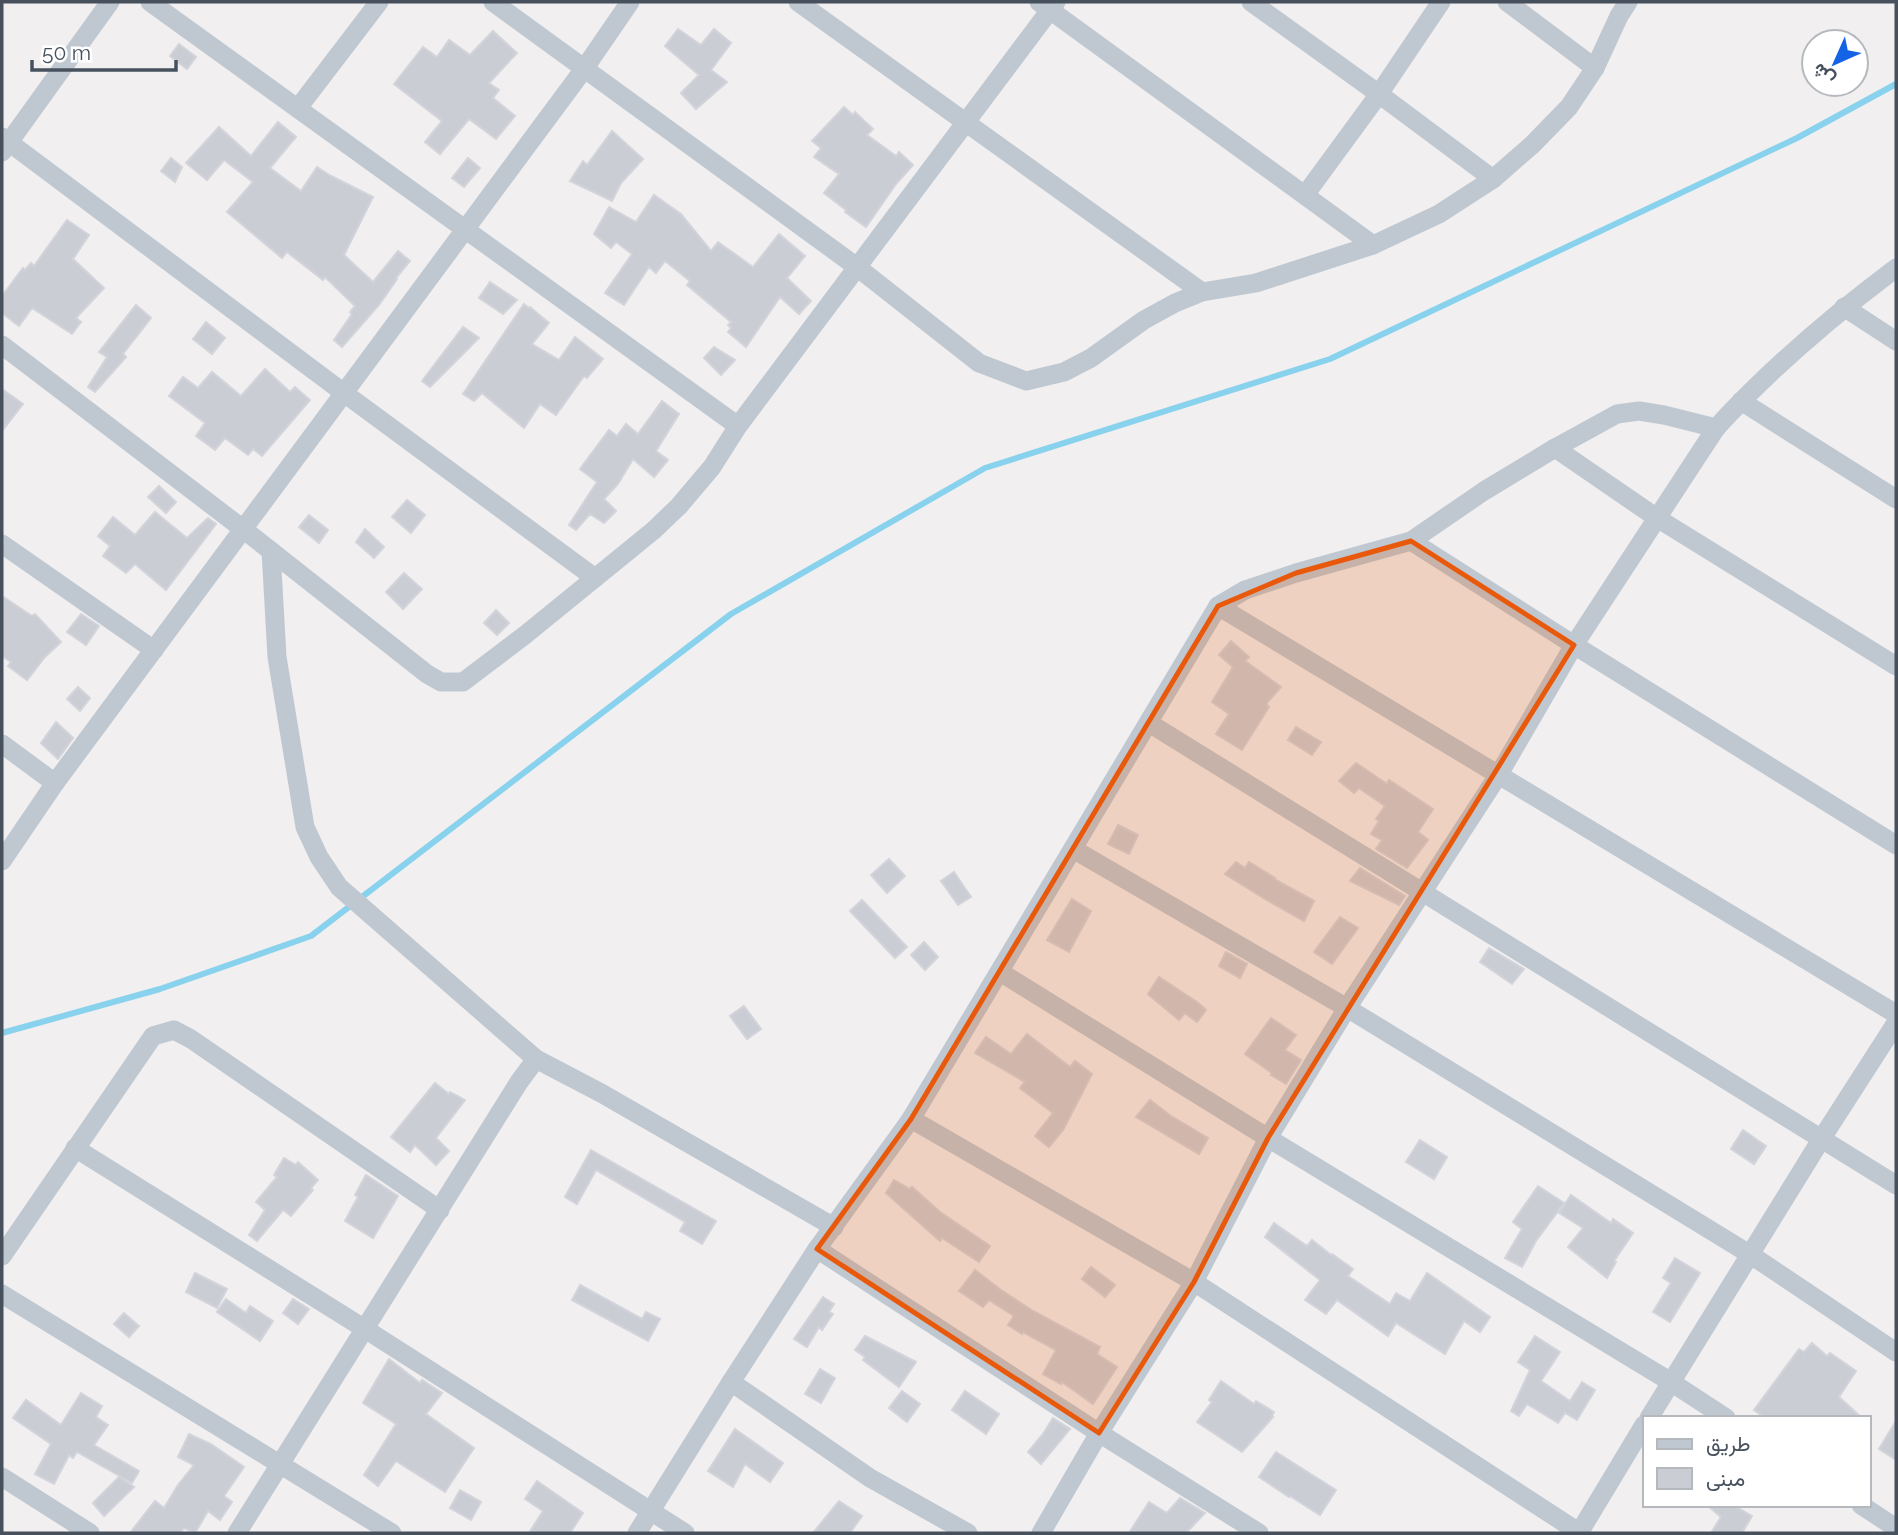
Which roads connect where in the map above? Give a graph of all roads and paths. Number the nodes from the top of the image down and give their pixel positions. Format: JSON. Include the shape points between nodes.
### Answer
{"nodes":[{"id":1,"x":110,"y":2,"type":"edge"},
{"id":2,"x":150,"y":2,"type":"edge"},
{"id":3,"x":379,"y":2,"type":"edge"},
{"id":4,"x":493,"y":2,"type":"edge"},
{"id":5,"x":630,"y":2,"type":"edge"},
{"id":6,"x":798,"y":2,"type":"edge"},
{"id":7,"x":1251,"y":2,"type":"edge"},
{"id":8,"x":1441,"y":2,"type":"edge"},
{"id":9,"x":1507,"y":2,"type":"edge"},
{"id":10,"x":1628,"y":2,"type":"edge"},
{"id":11,"x":1048,"y":5,"type":"edge"},
{"id":12,"x":1595,"y":68,"type":"junction"},
{"id":13,"x":584,"y":69,"type":"junction"},
{"id":14,"x":1379,"y":94,"type":"junction"},
{"id":15,"x":298,"y":108,"type":"junction"},
{"id":16,"x":966,"y":121,"type":"junction"},
{"id":17,"x":4,"y":144,"type":"edge"},
{"id":18,"x":1493,"y":179,"type":"junction"},
{"id":19,"x":1306,"y":195,"type":"junction"},
{"id":20,"x":466,"y":229,"type":"junction"},
{"id":21,"x":1373,"y":245,"type":"junction"},
{"id":22,"x":857,"y":267,"type":"junction"},
{"id":23,"x":1896,"y":268,"type":"edge"},
{"id":24,"x":1202,"y":292,"type":"junction"},
{"id":25,"x":1844,"y":307,"type":"junction"},
{"id":26,"x":1896,"y":341,"type":"edge"},
{"id":27,"x":2,"y":345,"type":"edge"},
{"id":28,"x":344,"y":393,"type":"junction"},
{"id":29,"x":1741,"y":401,"type":"junction"},
{"id":30,"x":738,"y":426,"type":"junction"},
{"id":31,"x":1716,"y":428,"type":"junction"},
{"id":32,"x":1555,"y":448,"type":"junction"},
{"id":33,"x":1896,"y":499,"type":"edge"},
{"id":34,"x":1657,"y":518,"type":"junction"},
{"id":35,"x":243,"y":529,"type":"junction"},
{"id":36,"x":1411,"y":541,"type":"junction"},
{"id":37,"x":2,"y":544,"type":"edge"},
{"id":38,"x":271,"y":551,"type":"junction"},
{"id":39,"x":595,"y":578,"type":"junction"},
{"id":40,"x":1218,"y":606,"type":"junction"},
{"id":41,"x":1574,"y":645,"type":"junction"},
{"id":42,"x":154,"y":650,"type":"junction"},
{"id":43,"x":1896,"y":666,"type":"edge"},
{"id":44,"x":1149,"y":723,"type":"junction"},
{"id":45,"x":2,"y":744,"type":"edge"},
{"id":46,"x":1499,"y":774,"type":"junction"},
{"id":47,"x":55,"y":783,"type":"junction"},
{"id":48,"x":1896,"y":845,"type":"edge"},
{"id":49,"x":1073,"y":849,"type":"junction"},
{"id":50,"x":2,"y":861,"type":"edge"},
{"id":51,"x":1423,"y":891,"type":"junction"},
{"id":52,"x":1000,"y":972,"type":"junction"},
{"id":53,"x":1347,"y":1008,"type":"junction"},
{"id":54,"x":1896,"y":1014,"type":"edge"},
{"id":55,"x":1896,"y":1023,"type":"edge"},
{"id":56,"x":536,"y":1059,"type":"junction"},
{"id":57,"x":911,"y":1119,"type":"junction"},
{"id":58,"x":1268,"y":1138,"type":"junction"},
{"id":59,"x":1822,"y":1138,"type":"junction"},
{"id":60,"x":75,"y":1148,"type":"junction"},
{"id":61,"x":1896,"y":1185,"type":"edge"},
{"id":62,"x":440,"y":1210,"type":"junction"},
{"id":63,"x":834,"y":1227,"type":"junction"},
{"id":64,"x":817,"y":1250,"type":"junction"},
{"id":65,"x":1751,"y":1255,"type":"junction"},
{"id":66,"x":2,"y":1256,"type":"edge"},
{"id":67,"x":1194,"y":1282,"type":"junction"},
{"id":68,"x":2,"y":1294,"type":"edge"},
{"id":69,"x":365,"y":1329,"type":"junction"},
{"id":70,"x":1896,"y":1352,"type":"edge"},
{"id":71,"x":732,"y":1382,"type":"junction"},
{"id":72,"x":1671,"y":1382,"type":"junction"},
{"id":73,"x":1650,"y":1416,"type":"edge"},
{"id":74,"x":1723,"y":1416,"type":"edge"},
{"id":75,"x":1643,"y":1427,"type":"edge"},
{"id":76,"x":1099,"y":1433,"type":"junction"},
{"id":77,"x":280,"y":1465,"type":"junction"},
{"id":78,"x":2,"y":1477,"type":"edge"},
{"id":79,"x":1864,"y":1507,"type":"edge"},
{"id":80,"x":650,"y":1511,"type":"junction"},
{"id":81,"x":1896,"y":1528,"type":"edge"},
{"id":82,"x":90,"y":1533,"type":"edge"},
{"id":83,"x":237,"y":1533,"type":"edge"},
{"id":84,"x":392,"y":1533,"type":"edge"},
{"id":85,"x":637,"y":1533,"type":"edge"},
{"id":86,"x":685,"y":1533,"type":"edge"},
{"id":87,"x":968,"y":1533,"type":"edge"},
{"id":88,"x":1041,"y":1533,"type":"edge"},
{"id":89,"x":1259,"y":1533,"type":"edge"},
{"id":90,"x":1579,"y":1533,"type":"edge"}],
"edges":[{"from":1,"to":17,"type":"street"},
{"from":2,"to":15,"type":"street"},
{"from":3,"to":15,"type":"street"},
{"from":4,"to":13,"type":"street"},
{"from":5,"to":13,"type":"street"},
{"from":6,"to":16,"type":"street"},
{"from":7,"to":14,"type":"street"},
{"from":8,"to":14,"type":"street"},
{"from":9,"to":12,"type":"street"},
{"from":10,"to":12,"type":"street"},
{"from":11,"to":16,"type":"street"},
{"from":11,"to":19,"type":"street"},
{"from":12,"to":18,"type":"street","via":[[1569,107]]},
{"from":13,"to":20,"type":"street"},
{"from":13,"to":22,"type":"street"},
{"from":14,"to":18,"type":"street"},
{"from":14,"to":19,"type":"street"},
{"from":15,"to":20,"type":"street"},
{"from":16,"to":22,"type":"street"},
{"from":16,"to":24,"type":"street"},
{"from":17,"to":28,"type":"street"},
{"from":18,"to":21,"type":"street","via":[[1439,214]]},
{"from":19,"to":21,"type":"street"},
{"from":20,"to":28,"type":"street"},
{"from":20,"to":30,"type":"street"},
{"from":21,"to":24,"type":"street","via":[[1256,283]]},
{"from":22,"to":24,"type":"street","via":[[979,363],[1026,381],[1064,372],[1091,359],[1144,320]]},
{"from":22,"to":30,"type":"street"},
{"from":23,"to":25,"type":"street"},
{"from":25,"to":26,"type":"street"},
{"from":25,"to":29,"type":"street"},
{"from":27,"to":35,"type":"street"},
{"from":28,"to":35,"type":"street"},
{"from":28,"to":39,"type":"street"},
{"from":29,"to":31,"type":"street"},
{"from":29,"to":33,"type":"street"},
{"from":30,"to":39,"type":"street","via":[[679,506]]},
{"from":31,"to":32,"type":"street","via":[[1639,411],[1617,414]]},
{"from":31,"to":34,"type":"street"},
{"from":32,"to":34,"type":"street"},
{"from":32,"to":36,"type":"street"},
{"from":34,"to":41,"type":"street"},
{"from":34,"to":43,"type":"street"},
{"from":35,"to":38,"type":"street"},
{"from":35,"to":42,"type":"street"},
{"from":36,"to":40,"type":"street","via":[[1245,590]]},
{"from":36,"to":41,"type":"street"},
{"from":37,"to":42,"type":"street"},
{"from":38,"to":39,"type":"street","via":[[441,682],[463,682]]},
{"from":38,"to":56,"type":"street","via":[[279,670],[305,827],[319,857],[339,887]]},
{"from":40,"to":44,"type":"street"},
{"from":40,"to":46,"type":"street"},
{"from":41,"to":46,"type":"street"},
{"from":41,"to":48,"type":"street"},
{"from":42,"to":47,"type":"street"},
{"from":44,"to":49,"type":"street"},
{"from":44,"to":51,"type":"street"},
{"from":45,"to":47,"type":"street"},
{"from":46,"to":51,"type":"street"},
{"from":46,"to":54,"type":"street"},
{"from":47,"to":50,"type":"street"},
{"from":49,"to":52,"type":"street"},
{"from":49,"to":53,"type":"street"},
{"from":51,"to":53,"type":"street"},
{"from":51,"to":59,"type":"street"},
{"from":52,"to":57,"type":"street"},
{"from":52,"to":58,"type":"street"},
{"from":53,"to":58,"type":"street"},
{"from":53,"to":65,"type":"street"},
{"from":55,"to":59,"type":"street"},
{"from":56,"to":62,"type":"street"},
{"from":56,"to":63,"type":"street"},
{"from":57,"to":63,"type":"street"},
{"from":57,"to":67,"type":"street"},
{"from":58,"to":67,"type":"street"},
{"from":58,"to":72,"type":"street"},
{"from":59,"to":61,"type":"street"},
{"from":59,"to":65,"type":"street"},
{"from":60,"to":62,"type":"street","via":[[153,1036],[174,1030]]},
{"from":60,"to":66,"type":"street"},
{"from":60,"to":69,"type":"street"},
{"from":62,"to":69,"type":"street"},
{"from":63,"to":64,"type":"street"},
{"from":64,"to":71,"type":"street"},
{"from":64,"to":76,"type":"street"},
{"from":65,"to":70,"type":"street"},
{"from":65,"to":72,"type":"street"},
{"from":67,"to":76,"type":"street"},
{"from":67,"to":90,"type":"street"},
{"from":68,"to":77,"type":"street"},
{"from":69,"to":77,"type":"street"},
{"from":69,"to":80,"type":"street"},
{"from":71,"to":80,"type":"street"},
{"from":71,"to":87,"type":"street","via":[[870,1478]]},
{"from":72,"to":73,"type":"street"},
{"from":72,"to":74,"type":"street"},
{"from":75,"to":90,"type":"street"},
{"from":76,"to":88,"type":"street"},
{"from":76,"to":89,"type":"street"},
{"from":77,"to":83,"type":"street"},
{"from":77,"to":84,"type":"street"},
{"from":78,"to":82,"type":"street"},
{"from":79,"to":81,"type":"street"},
{"from":80,"to":85,"type":"street"},
{"from":80,"to":86,"type":"street"}]}
